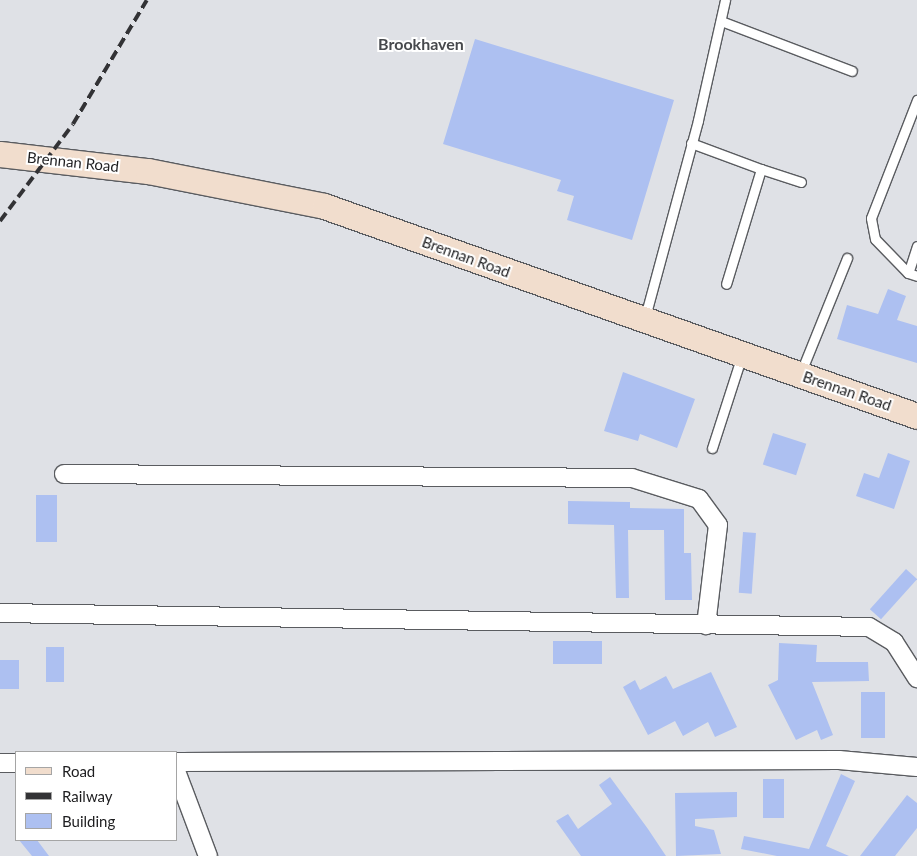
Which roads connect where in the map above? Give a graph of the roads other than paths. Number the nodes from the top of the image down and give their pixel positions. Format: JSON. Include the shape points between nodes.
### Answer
{"nodes":[{"id":1,"x":725,"y":0,"type":"edge"},
{"id":2,"x":721,"y":21,"type":"junction"},
{"id":3,"x":852,"y":71,"type":"dead end"},
{"id":4,"x":917,"y":100,"type":"edge"},
{"id":5,"x":691,"y":143,"type":"junction"},
{"id":6,"x":0,"y":154,"type":"edge"},
{"id":7,"x":761,"y":169,"type":"junction"},
{"id":8,"x":801,"y":182,"type":"dead end"},
{"id":9,"x":917,"y":246,"type":"edge"},
{"id":10,"x":847,"y":258,"type":"dead end"},
{"id":11,"x":908,"y":273,"type":"junction"},
{"id":12,"x":917,"y":276,"type":"edge"},
{"id":13,"x":726,"y":284,"type":"dead end"},
{"id":14,"x":644,"y":320,"type":"junction"},
{"id":15,"x":742,"y":354,"type":"junction"},
{"id":16,"x":800,"y":375,"type":"junction"},
{"id":17,"x":917,"y":416,"type":"edge"},
{"id":18,"x":712,"y":448,"type":"dead end"},
{"id":19,"x":64,"y":474,"type":"dead end"},
{"id":20,"x":0,"y":612,"type":"edge"},
{"id":21,"x":706,"y":625,"type":"junction"},
{"id":22,"x":917,"y":678,"type":"edge"},
{"id":23,"x":178,"y":762,"type":"edge"},
{"id":24,"x":0,"y":763,"type":"edge"},
{"id":25,"x":15,"y":763,"type":"edge"},
{"id":26,"x":917,"y":767,"type":"edge"},
{"id":27,"x":178,"y":776,"type":"edge"},
{"id":28,"x":208,"y":856,"type":"edge"}],
"edges":[{"from":1,"to":2,"type":"lane"},
{"from":2,"to":3,"type":"lane"},
{"from":2,"to":5,"type":"lane"},
{"from":4,"to":11,"type":"lane","via":[[871,218],[875,239]]},
{"from":5,"to":7,"type":"lane"},
{"from":5,"to":14,"type":"lane"},
{"from":6,"to":14,"type":"street","name":"Brennan Road","via":[[148,171],[324,206]]},
{"from":7,"to":8,"type":"lane"},
{"from":7,"to":13,"type":"lane"},
{"from":9,"to":11,"type":"lane"},
{"from":10,"to":16,"type":"lane"},
{"from":11,"to":12,"type":"lane"},
{"from":14,"to":15,"type":"street","name":"Brennan Road"},
{"from":15,"to":16,"type":"street","name":"Brennan Road"},
{"from":15,"to":18,"type":"lane"},
{"from":16,"to":17,"type":"street","name":"Brennan Road"},
{"from":19,"to":21,"type":"street","via":[[632,478],[699,499],[718,525]]},
{"from":20,"to":21,"type":"street"},
{"from":21,"to":22,"type":"street","via":[[869,627],[894,642]]},
{"from":23,"to":26,"type":"street","via":[[839,760]]},
{"from":24,"to":25,"type":"street"},
{"from":27,"to":28,"type":"street"}]}
